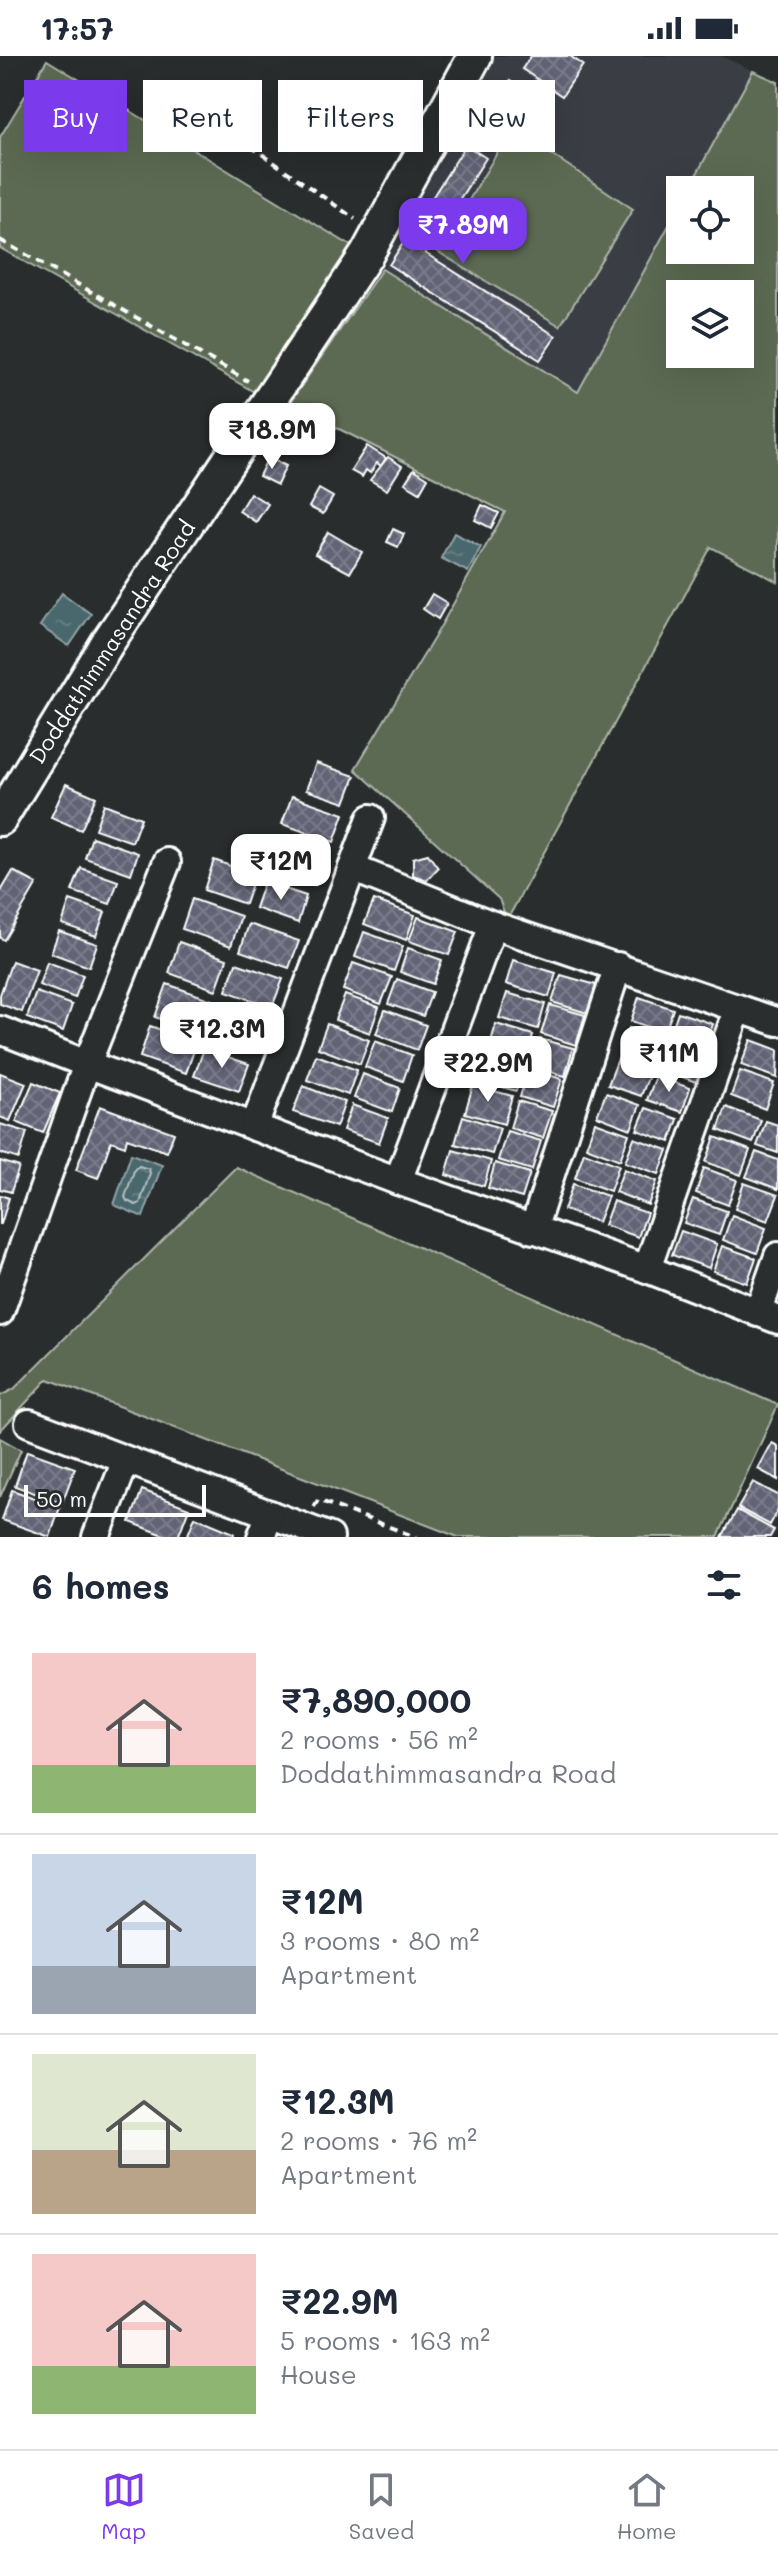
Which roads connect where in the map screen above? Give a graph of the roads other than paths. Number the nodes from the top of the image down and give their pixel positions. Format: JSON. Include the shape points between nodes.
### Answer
{"nodes":[{"id":1,"x":475,"y":56,"type":"edge"},
{"id":2,"x":371,"y":818,"type":"dead end"},
{"id":3,"x":0,"y":819,"type":"edge"},
{"id":4,"x":167,"y":862,"type":"dead end"},
{"id":5,"x":352,"y":868,"type":"junction"},
{"id":6,"x":493,"y":925,"type":"junction"},
{"id":7,"x":618,"y":966,"type":"junction"},
{"id":8,"x":738,"y":1008,"type":"junction"},
{"id":9,"x":778,"y":1022,"type":"edge"},
{"id":10,"x":0,"y":1030,"type":"edge"},
{"id":11,"x":87,"y":1064,"type":"junction"},
{"id":12,"x":254,"y":1127,"type":"junction"},
{"id":13,"x":398,"y":1181,"type":"junction"},
{"id":14,"x":533,"y":1230,"type":"junction"},
{"id":15,"x":778,"y":1256,"type":"edge"},
{"id":16,"x":647,"y":1269,"type":"junction"},
{"id":17,"x":0,"y":1312,"type":"edge"},
{"id":18,"x":768,"y":1317,"type":"edge"},
{"id":19,"x":29,"y":1423,"type":"dead end"},
{"id":20,"x":126,"y":1460,"type":"junction"},
{"id":21,"x":265,"y":1526,"type":"edge"},
{"id":22,"x":96,"y":1537,"type":"edge"},
{"id":23,"x":330,"y":1537,"type":"edge"}],
"edges":[{"from":1,"to":3,"type":"street","name":"Doddathimmasandra Road","via":[[367,254],[108,642]]},
{"from":2,"to":5,"type":"street"},
{"from":4,"to":11,"type":"street"},
{"from":5,"to":6,"type":"street"},
{"from":5,"to":12,"type":"street"},
{"from":6,"to":7,"type":"street"},
{"from":6,"to":13,"type":"street"},
{"from":7,"to":8,"type":"street"},
{"from":7,"to":14,"type":"street"},
{"from":8,"to":9,"type":"street"},
{"from":8,"to":16,"type":"street"},
{"from":10,"to":11,"type":"street"},
{"from":11,"to":12,"type":"street"},
{"from":11,"to":17,"type":"street"},
{"from":12,"to":13,"type":"street"},
{"from":13,"to":14,"type":"street"},
{"from":14,"to":16,"type":"street"},
{"from":15,"to":18,"type":"street"},
{"from":16,"to":18,"type":"street"},
{"from":19,"to":20,"type":"street"},
{"from":20,"to":21,"type":"street"},
{"from":20,"to":22,"type":"street"},
{"from":21,"to":23,"type":"street","via":[[304,1527]]}]}
